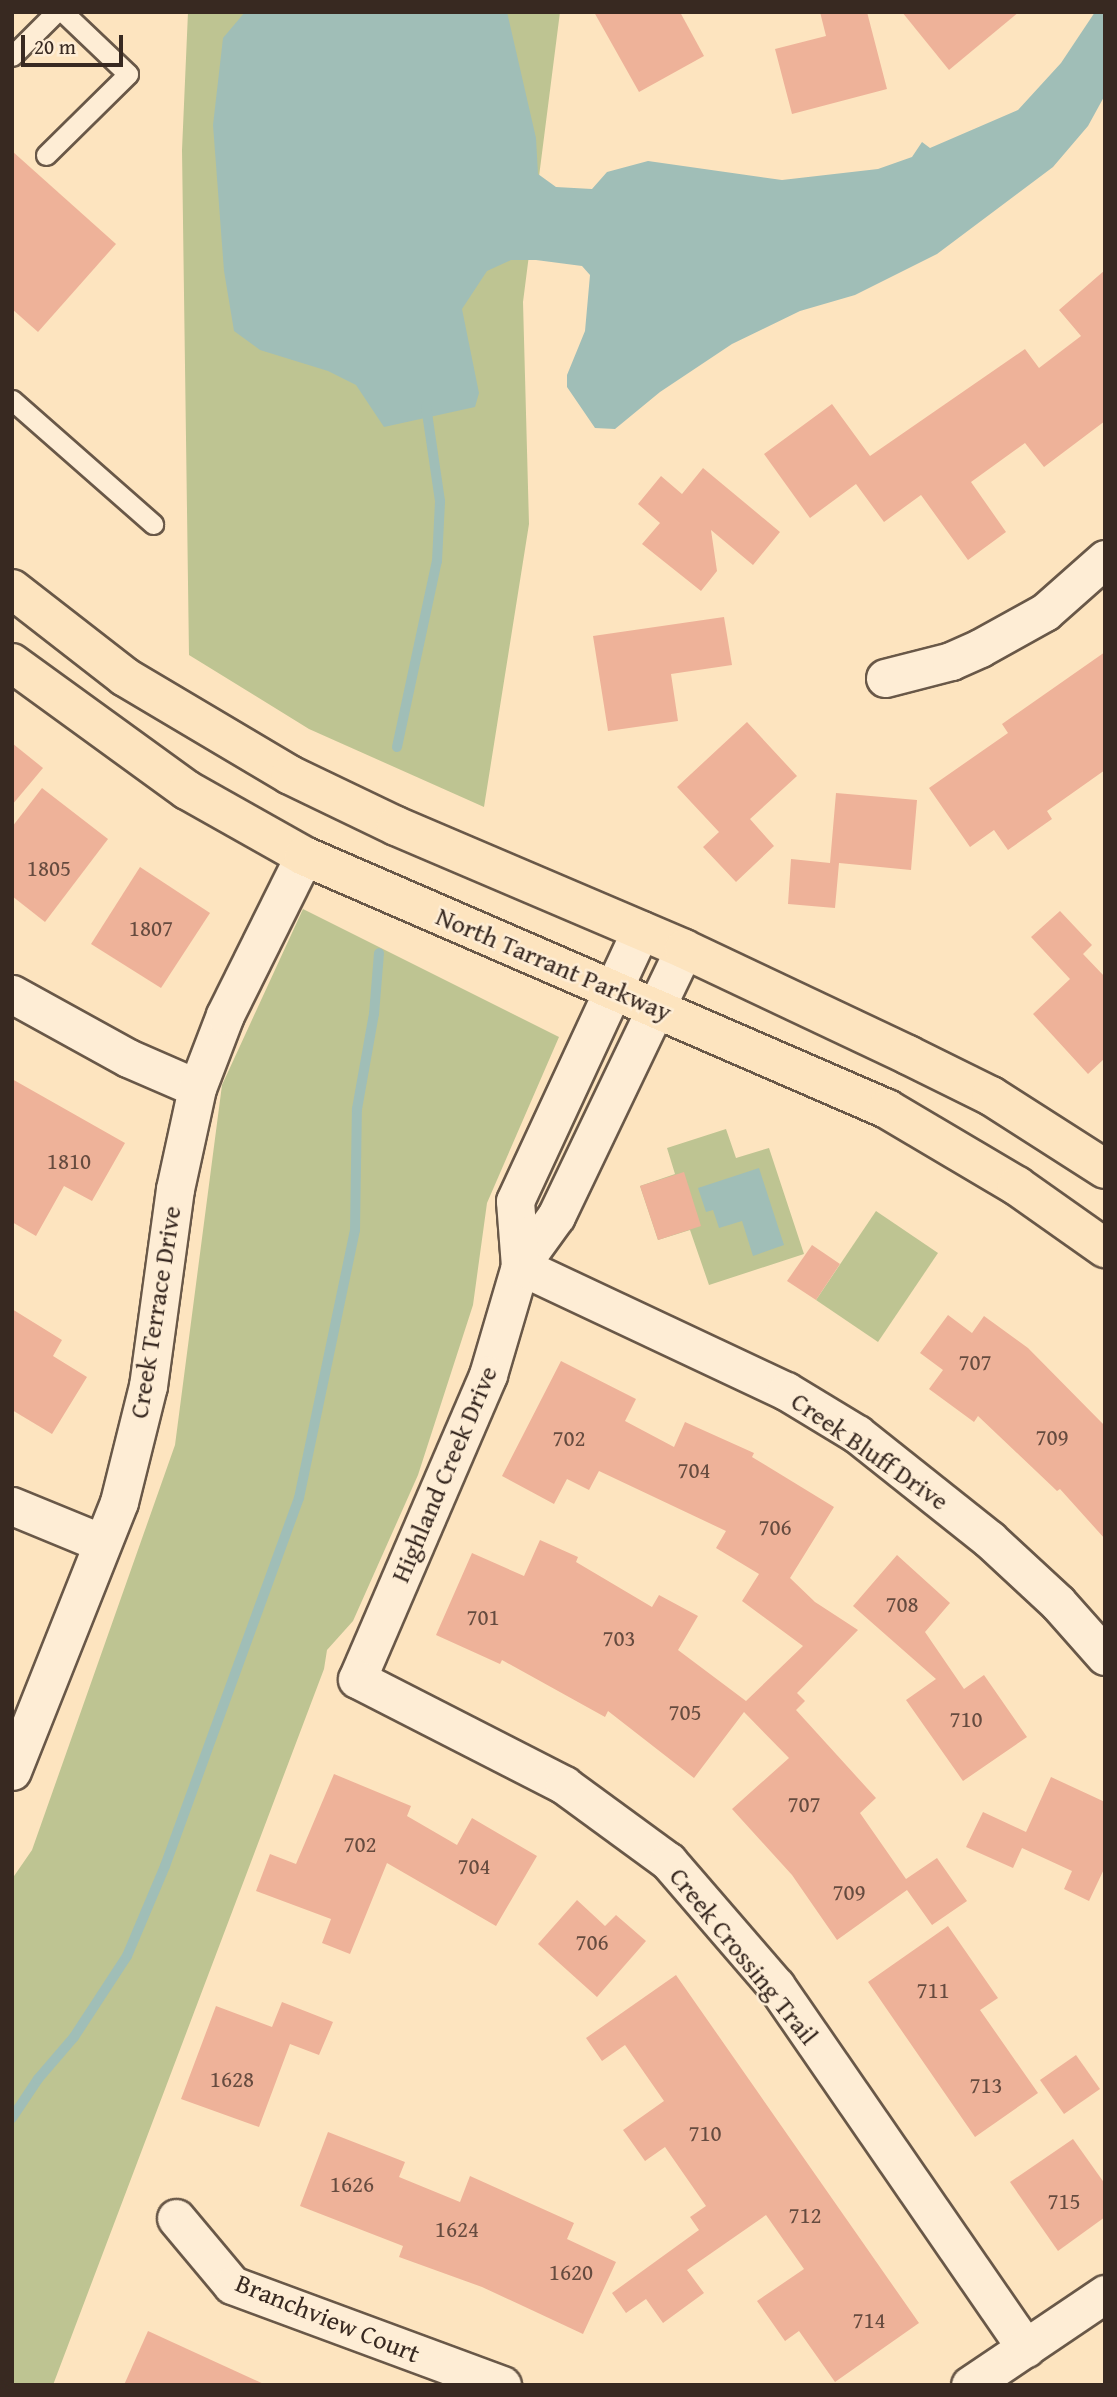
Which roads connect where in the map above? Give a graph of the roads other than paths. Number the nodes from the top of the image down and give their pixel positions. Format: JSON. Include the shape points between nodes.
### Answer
{"nodes":[{"id":1,"x":56,"y":12,"type":"edge"},
{"id":2,"x":64,"y":12,"type":"edge"},
{"id":3,"x":12,"y":56,"type":"edge"},
{"id":4,"x":46,"y":155,"type":"dead end"},
{"id":5,"x":14,"y":406,"type":"edge"},
{"id":6,"x":153,"y":524,"type":"dead end"},
{"id":7,"x":1105,"y":559,"type":"edge"},
{"id":8,"x":12,"y":589,"type":"edge"},
{"id":9,"x":12,"y":663,"type":"edge"},
{"id":10,"x":886,"y":678,"type":"dead end"},
{"id":11,"x":304,"y":856,"type":"junction"},
{"id":12,"x":642,"y":930,"type":"junction"},
{"id":13,"x":684,"y":949,"type":"junction"},
{"id":14,"x":612,"y":988,"type":"junction"},
{"id":15,"x":12,"y":994,"type":"edge"},
{"id":16,"x":655,"y":1007,"type":"junction"},
{"id":17,"x":197,"y":1088,"type":"junction"},
{"id":18,"x":1105,"y":1169,"type":"edge"},
{"id":19,"x":1105,"y":1248,"type":"edge"},
{"id":20,"x":520,"y":1266,"type":"junction"},
{"id":21,"x":12,"y":1506,"type":"edge"},
{"id":22,"x":102,"y":1544,"type":"junction"},
{"id":23,"x":1105,"y":1656,"type":"edge"},
{"id":24,"x":357,"y":1679,"type":"joint"},
{"id":25,"x":12,"y":1771,"type":"edge"},
{"id":26,"x":176,"y":2218,"type":"dead end"},
{"id":27,"x":1105,"y":2294,"type":"edge"},
{"id":28,"x":1026,"y":2348,"type":"junction"},
{"id":29,"x":502,"y":2385,"type":"edge"},
{"id":30,"x":970,"y":2385,"type":"edge"}],
"edges":[{"from":1,"to":3,"type":"lane"},
{"from":2,"to":4,"type":"lane","via":[[128,74]]},
{"from":5,"to":6,"type":"lane"},
{"from":7,"to":10,"type":"street","via":[[1045,612],[980,648],[951,662]]},
{"from":8,"to":12,"type":"main road","via":[[125,677],[279,768],[396,826]]},
{"from":9,"to":11,"type":"main road","name":"North Tarrant Parkway","via":[[187,790]]},
{"from":11,"to":14,"type":"main road","name":"North Tarrant Parkway"},
{"from":11,"to":17,"type":"street","name":"Creek Terrace Drive","via":[[225,1015]]},
{"from":12,"to":13,"type":"main road"},
{"from":12,"to":14,"type":"street","name":"Highland Creek Drive"},
{"from":13,"to":16,"type":"street","name":"Highland Creek Drive"},
{"from":13,"to":18,"type":"main road","via":[[991,1096]]},
{"from":14,"to":16,"type":"main road","name":"North Tarrant Parkway"},
{"from":14,"to":20,"type":"street","name":"Highland Creek Drive","via":[[515,1201]]},
{"from":15,"to":17,"type":"street","via":[[128,1058]]},
{"from":16,"to":19,"type":"main road","name":"North Tarrant Parkway","via":[[900,1116],[1017,1186]]},
{"from":16,"to":20,"type":"street","name":"Highland Creek Drive","via":[[556,1216]]},
{"from":17,"to":22,"type":"street","name":"Creek Terrace Drive","via":[[175,1189],[148,1386],[119,1502]]},
{"from":20,"to":23,"type":"street","name":"Creek Bluff Drive","via":[[786,1391],[856,1434],[989,1539],[1058,1603]]},
{"from":20,"to":24,"type":"street","name":"Highland Creek Drive","via":[[488,1375]]},
{"from":21,"to":22,"type":"street"},
{"from":22,"to":25,"type":"street","name":"Creek Terrace Drive"},
{"from":24,"to":28,"type":"street","name":"Creek Crossing Trail","via":[[564,1785],[668,1861],[776,1986]]},
{"from":26,"to":29,"type":"street","name":"Branchview Court","via":[[232,2286]]},
{"from":27,"to":28,"type":"street"},
{"from":28,"to":30,"type":"street"}]}
